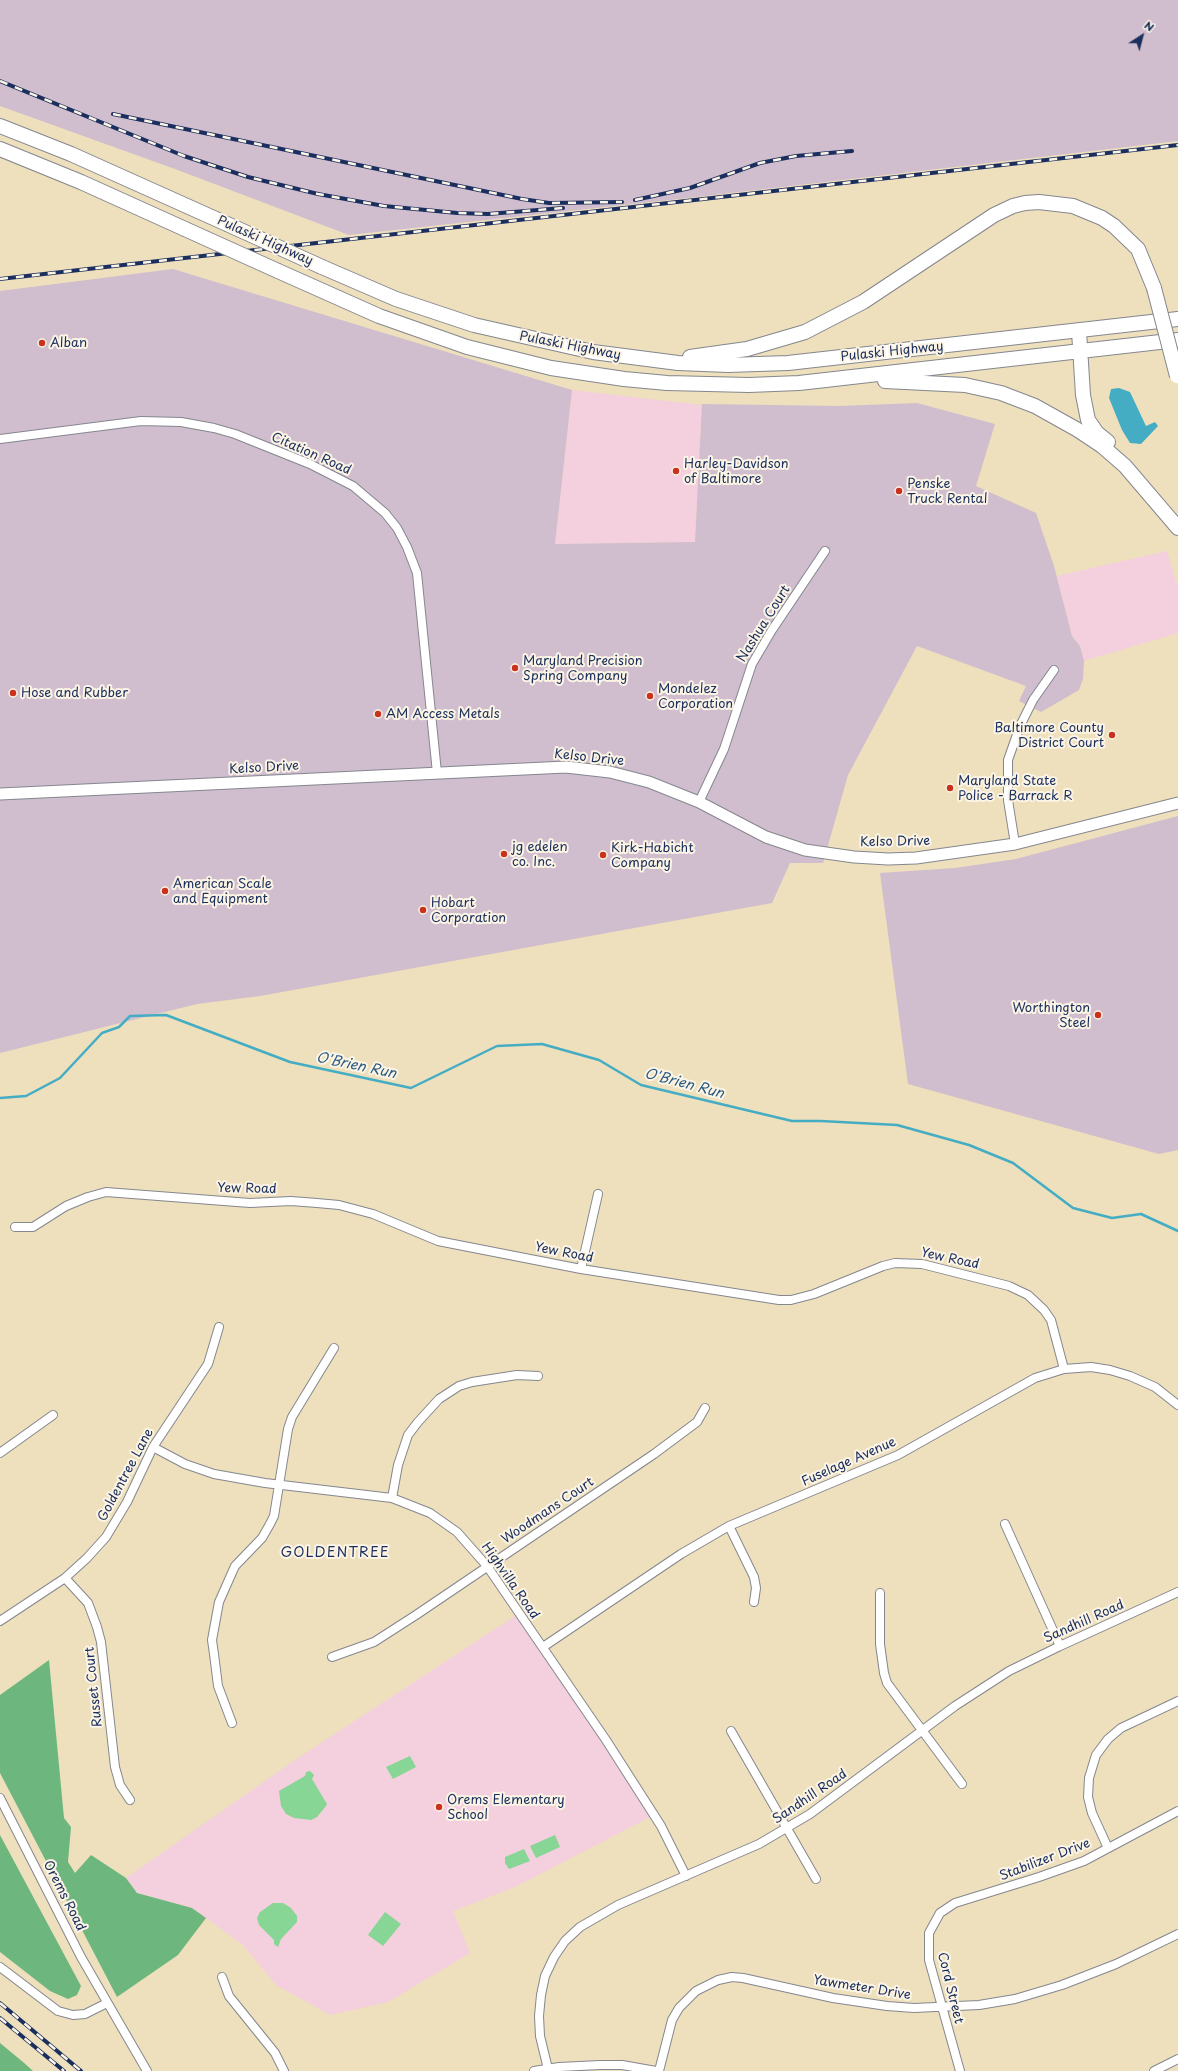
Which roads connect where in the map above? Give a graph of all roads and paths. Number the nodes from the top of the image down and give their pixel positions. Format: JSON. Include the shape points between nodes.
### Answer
{"nodes":[{"id":1,"x":0,"y":126,"type":"edge"},
{"id":2,"x":0,"y":150,"type":"edge"},
{"id":3,"x":1178,"y":319,"type":"edge"},
{"id":4,"x":1079,"y":331,"type":"junction"},
{"id":5,"x":1178,"y":340,"type":"edge"},
{"id":6,"x":1080,"y":351,"type":"junction"},
{"id":7,"x":647,"y":361,"type":"junction"},
{"id":8,"x":1178,"y":377,"type":"edge"},
{"id":9,"x":832,"y":380,"type":"junction"},
{"id":10,"x":641,"y":381,"type":"junction"},
{"id":11,"x":0,"y":439,"type":"edge"},
{"id":12,"x":1178,"y":527,"type":"edge"},
{"id":13,"x":825,"y":551,"type":"dead end"},
{"id":14,"x":1054,"y":670,"type":"dead end"},
{"id":15,"x":436,"y":773,"type":"junction"},
{"id":16,"x":0,"y":794,"type":"edge"},
{"id":17,"x":699,"y":802,"type":"junction"},
{"id":18,"x":1178,"y":803,"type":"edge"},
{"id":19,"x":1015,"y":844,"type":"junction"},
{"id":20,"x":598,"y":1194,"type":"dead end"},
{"id":21,"x":15,"y":1227,"type":"dead end"},
{"id":22,"x":581,"y":1268,"type":"junction"},
{"id":23,"x":219,"y":1327,"type":"dead end"},
{"id":24,"x":334,"y":1348,"type":"dead end"},
{"id":25,"x":1064,"y":1369,"type":"junction"},
{"id":26,"x":538,"y":1376,"type":"dead end"},
{"id":27,"x":1178,"y":1405,"type":"edge"},
{"id":28,"x":704,"y":1408,"type":"dead end"},
{"id":29,"x":53,"y":1415,"type":"dead end"},
{"id":30,"x":153,"y":1447,"type":"junction"},
{"id":31,"x":0,"y":1453,"type":"edge"},
{"id":32,"x":278,"y":1484,"type":"junction"},
{"id":33,"x":392,"y":1498,"type":"junction"},
{"id":34,"x":1005,"y":1524,"type":"dead end"},
{"id":35,"x":730,"y":1526,"type":"junction"},
{"id":36,"x":487,"y":1566,"type":"junction"},
{"id":37,"x":66,"y":1578,"type":"junction"},
{"id":38,"x":1178,"y":1592,"type":"edge"},
{"id":39,"x":880,"y":1594,"type":"dead end"},
{"id":40,"x":754,"y":1602,"type":"dead end"},
{"id":41,"x":0,"y":1621,"type":"edge"},
{"id":42,"x":1060,"y":1646,"type":"junction"},
{"id":43,"x":543,"y":1647,"type":"junction"},
{"id":44,"x":332,"y":1657,"type":"dead end"},
{"id":45,"x":1178,"y":1701,"type":"edge"},
{"id":46,"x":232,"y":1722,"type":"dead end"},
{"id":47,"x":731,"y":1731,"type":"dead end"},
{"id":48,"x":922,"y":1732,"type":"junction"},
{"id":49,"x":962,"y":1784,"type":"dead end"},
{"id":50,"x":0,"y":1798,"type":"edge"},
{"id":51,"x":130,"y":1800,"type":"dead end"},
{"id":52,"x":1178,"y":1811,"type":"edge"},
{"id":53,"x":786,"y":1828,"type":"junction"},
{"id":54,"x":1108,"y":1848,"type":"junction"},
{"id":55,"x":686,"y":1876,"type":"junction"},
{"id":56,"x":816,"y":1879,"type":"dead end"},
{"id":57,"x":940,"y":1913,"type":"joint"},
{"id":58,"x":1178,"y":1934,"type":"edge"},
{"id":59,"x":0,"y":1967,"type":"edge"},
{"id":60,"x":222,"y":1977,"type":"dead end"},
{"id":61,"x":107,"y":2003,"type":"junction"},
{"id":62,"x":942,"y":2007,"type":"junction"},
{"id":63,"x":1178,"y":2059,"type":"edge"},
{"id":64,"x":548,"y":2068,"type":"junction"},
{"id":65,"x":148,"y":2071,"type":"edge"},
{"id":66,"x":284,"y":2071,"type":"edge"},
{"id":67,"x":534,"y":2071,"type":"edge"},
{"id":68,"x":657,"y":2071,"type":"edge"},
{"id":69,"x":960,"y":2071,"type":"edge"},
{"id":70,"x":1154,"y":2071,"type":"edge"}],
"edges":[{"from":1,"to":7,"type":"highway","name":"Pulaski Highway","bridge":true,"via":[[71,154],[396,299],[474,325],[566,347]]},
{"from":2,"to":10,"type":"highway","name":"Pulaski Highway","bridge":true,"via":[[81,182],[379,316],[467,347],[551,368]]},
{"from":3,"to":4,"type":"highway","name":"Pulaski Highway"},
{"from":4,"to":6,"type":"highway"},
{"from":4,"to":7,"type":"highway","name":"Pulaski Highway","via":[[788,363],[728,365]]},
{"from":5,"to":6,"type":"highway","name":"Pulaski Highway"},
{"from":6,"to":9,"type":"highway","name":"Pulaski Highway"},
{"from":6,"to":12,"type":"highway","via":[[1083,395],[1088,420],[1145,478],[1160,496]]},
{"from":7,"to":8,"type":"highway","bridge":true,"via":[[747,350],[805,332],[863,302],[994,215],[1013,206],[1039,202],[1072,206],[1102,218],[1138,249],[1154,288]]},
{"from":7,"to":10,"type":"highway"},
{"from":9,"to":10,"type":"highway","name":"Pulaski Highway","via":[[749,385]]},
{"from":9,"to":12,"type":"highway","via":[[965,385],[1001,393],[1035,406],[1102,446],[1125,466]]},
{"from":11,"to":15,"type":"street","name":"Citation Road","via":[[140,421],[181,422],[235,434],[310,464],[353,486],[385,513],[397,528],[408,547],[417,573]]},
{"from":13,"to":17,"type":"street","name":"Nashua Court","via":[[752,664],[724,749]]},
{"from":14,"to":19,"type":"street","via":[[1020,726],[1008,760],[1008,800]]},
{"from":15,"to":16,"type":"street","name":"Kelso Drive"},
{"from":15,"to":17,"type":"street","name":"Kelso Drive","via":[[537,768],[591,769],[650,782]]},
{"from":17,"to":19,"type":"street","name":"Kelso Drive","via":[[766,837],[826,854],[888,859],[916,858]]},
{"from":18,"to":19,"type":"street","name":"Kelso Drive"},
{"from":20,"to":22,"type":"street"},
{"from":21,"to":22,"type":"street","name":"Yew Road","via":[[33,1227],[66,1206],[88,1196],[106,1192],[250,1203],[291,1201],[339,1206],[373,1214],[438,1241]]},
{"from":22,"to":25,"type":"street","name":"Yew Road","via":[[779,1300],[804,1297],[875,1268],[895,1263],[939,1267],[1009,1286],[1028,1295],[1044,1310],[1050,1320]]},
{"from":23,"to":30,"type":"street","name":"Goldentree Lane","via":[[208,1364]]},
{"from":24,"to":32,"type":"street","via":[[292,1418]]},
{"from":25,"to":27,"type":"street","name":"Fuselage Avenue","via":[[1091,1367],[1110,1370],[1150,1384]]},
{"from":25,"to":35,"type":"street","name":"Fuselage Avenue","via":[[1035,1378],[898,1455]]},
{"from":26,"to":33,"type":"street","via":[[517,1375],[472,1382],[459,1386],[439,1399],[428,1409],[408,1436],[398,1465]]},
{"from":28,"to":36,"type":"street","name":"Woodmans Court","via":[[697,1422],[677,1438]]},
{"from":29,"to":31,"type":"street"},
{"from":30,"to":32,"type":"street","name":"Highvilla Road","via":[[185,1464],[214,1474]]},
{"from":30,"to":37,"type":"street","name":"Goldentree Lane","via":[[127,1502],[106,1537]]},
{"from":32,"to":33,"type":"street","name":"Highvilla Road"},
{"from":32,"to":46,"type":"street","via":[[274,1516],[262,1538],[235,1566],[225,1585],[216,1613],[212,1640],[215,1670],[218,1686]]},
{"from":33,"to":36,"type":"street","name":"Highvilla Road","via":[[441,1520],[457,1532]]},
{"from":34,"to":42,"type":"street"},
{"from":35,"to":40,"type":"street","via":[[754,1577]]},
{"from":35,"to":43,"type":"street","name":"Fuselage Avenue","via":[[681,1554]]},
{"from":36,"to":43,"type":"street","name":"Highvilla Road"},
{"from":36,"to":44,"type":"street","name":"Woodmans Court","via":[[374,1642]]},
{"from":37,"to":41,"type":"street","name":"Goldentree Lane"},
{"from":37,"to":51,"type":"street","name":"Russet Court","via":[[88,1603],[98,1627],[115,1767],[120,1785]]},
{"from":38,"to":42,"type":"street","name":"Sandhill Road"},
{"from":39,"to":48,"type":"street","via":[[880,1644],[884,1673],[895,1695]]},
{"from":42,"to":48,"type":"street","name":"Sandhill Road","via":[[1009,1672],[955,1706]]},
{"from":43,"to":55,"type":"street","name":"Highvilla Road","via":[[646,1801]]},
{"from":45,"to":54,"type":"street","via":[[1121,1728],[1096,1754],[1089,1778],[1088,1797],[1092,1813]]},
{"from":47,"to":53,"type":"street"},
{"from":48,"to":49,"type":"street"},
{"from":48,"to":53,"type":"street","name":"Sandhill Road","via":[[810,1814]]},
{"from":50,"to":61,"type":"street","name":"Orems Road"},
{"from":52,"to":54,"type":"street","name":"Stabilizer Drive"},
{"from":53,"to":55,"type":"street","name":"Sandhill Road","via":[[759,1844]]},
{"from":53,"to":56,"type":"street"},
{"from":54,"to":57,"type":"street","name":"Stabilizer Drive","via":[[1084,1861],[1039,1878],[955,1903]]},
{"from":55,"to":64,"type":"street","name":"Sandhill Road","via":[[598,1916],[580,1927],[565,1941],[545,1976],[541,1995],[540,2036]]},
{"from":57,"to":62,"type":"street","name":"Cord Street","via":[[932,1925],[928,1943],[929,1960]]},
{"from":58,"to":62,"type":"street","name":"Yawmeter Drive","via":[[1110,1967],[1033,1995],[979,2005]]},
{"from":59,"to":61,"type":"street","via":[[58,2011],[73,2015],[85,2014]]},
{"from":60,"to":66,"type":"street","via":[[229,1996]]},
{"from":61,"to":65,"type":"street","name":"Orems Road"},
{"from":62,"to":68,"type":"street","name":"Yawmeter Drive","via":[[887,2006],[834,1998],[743,1978],[718,1980],[696,1991],[679,2008],[672,2020]]},
{"from":62,"to":69,"type":"street","name":"Cord Street"},
{"from":63,"to":70,"type":"street"},
{"from":64,"to":67,"type":"street"},
{"from":64,"to":68,"type":"street","via":[[622,2065]]}]}
